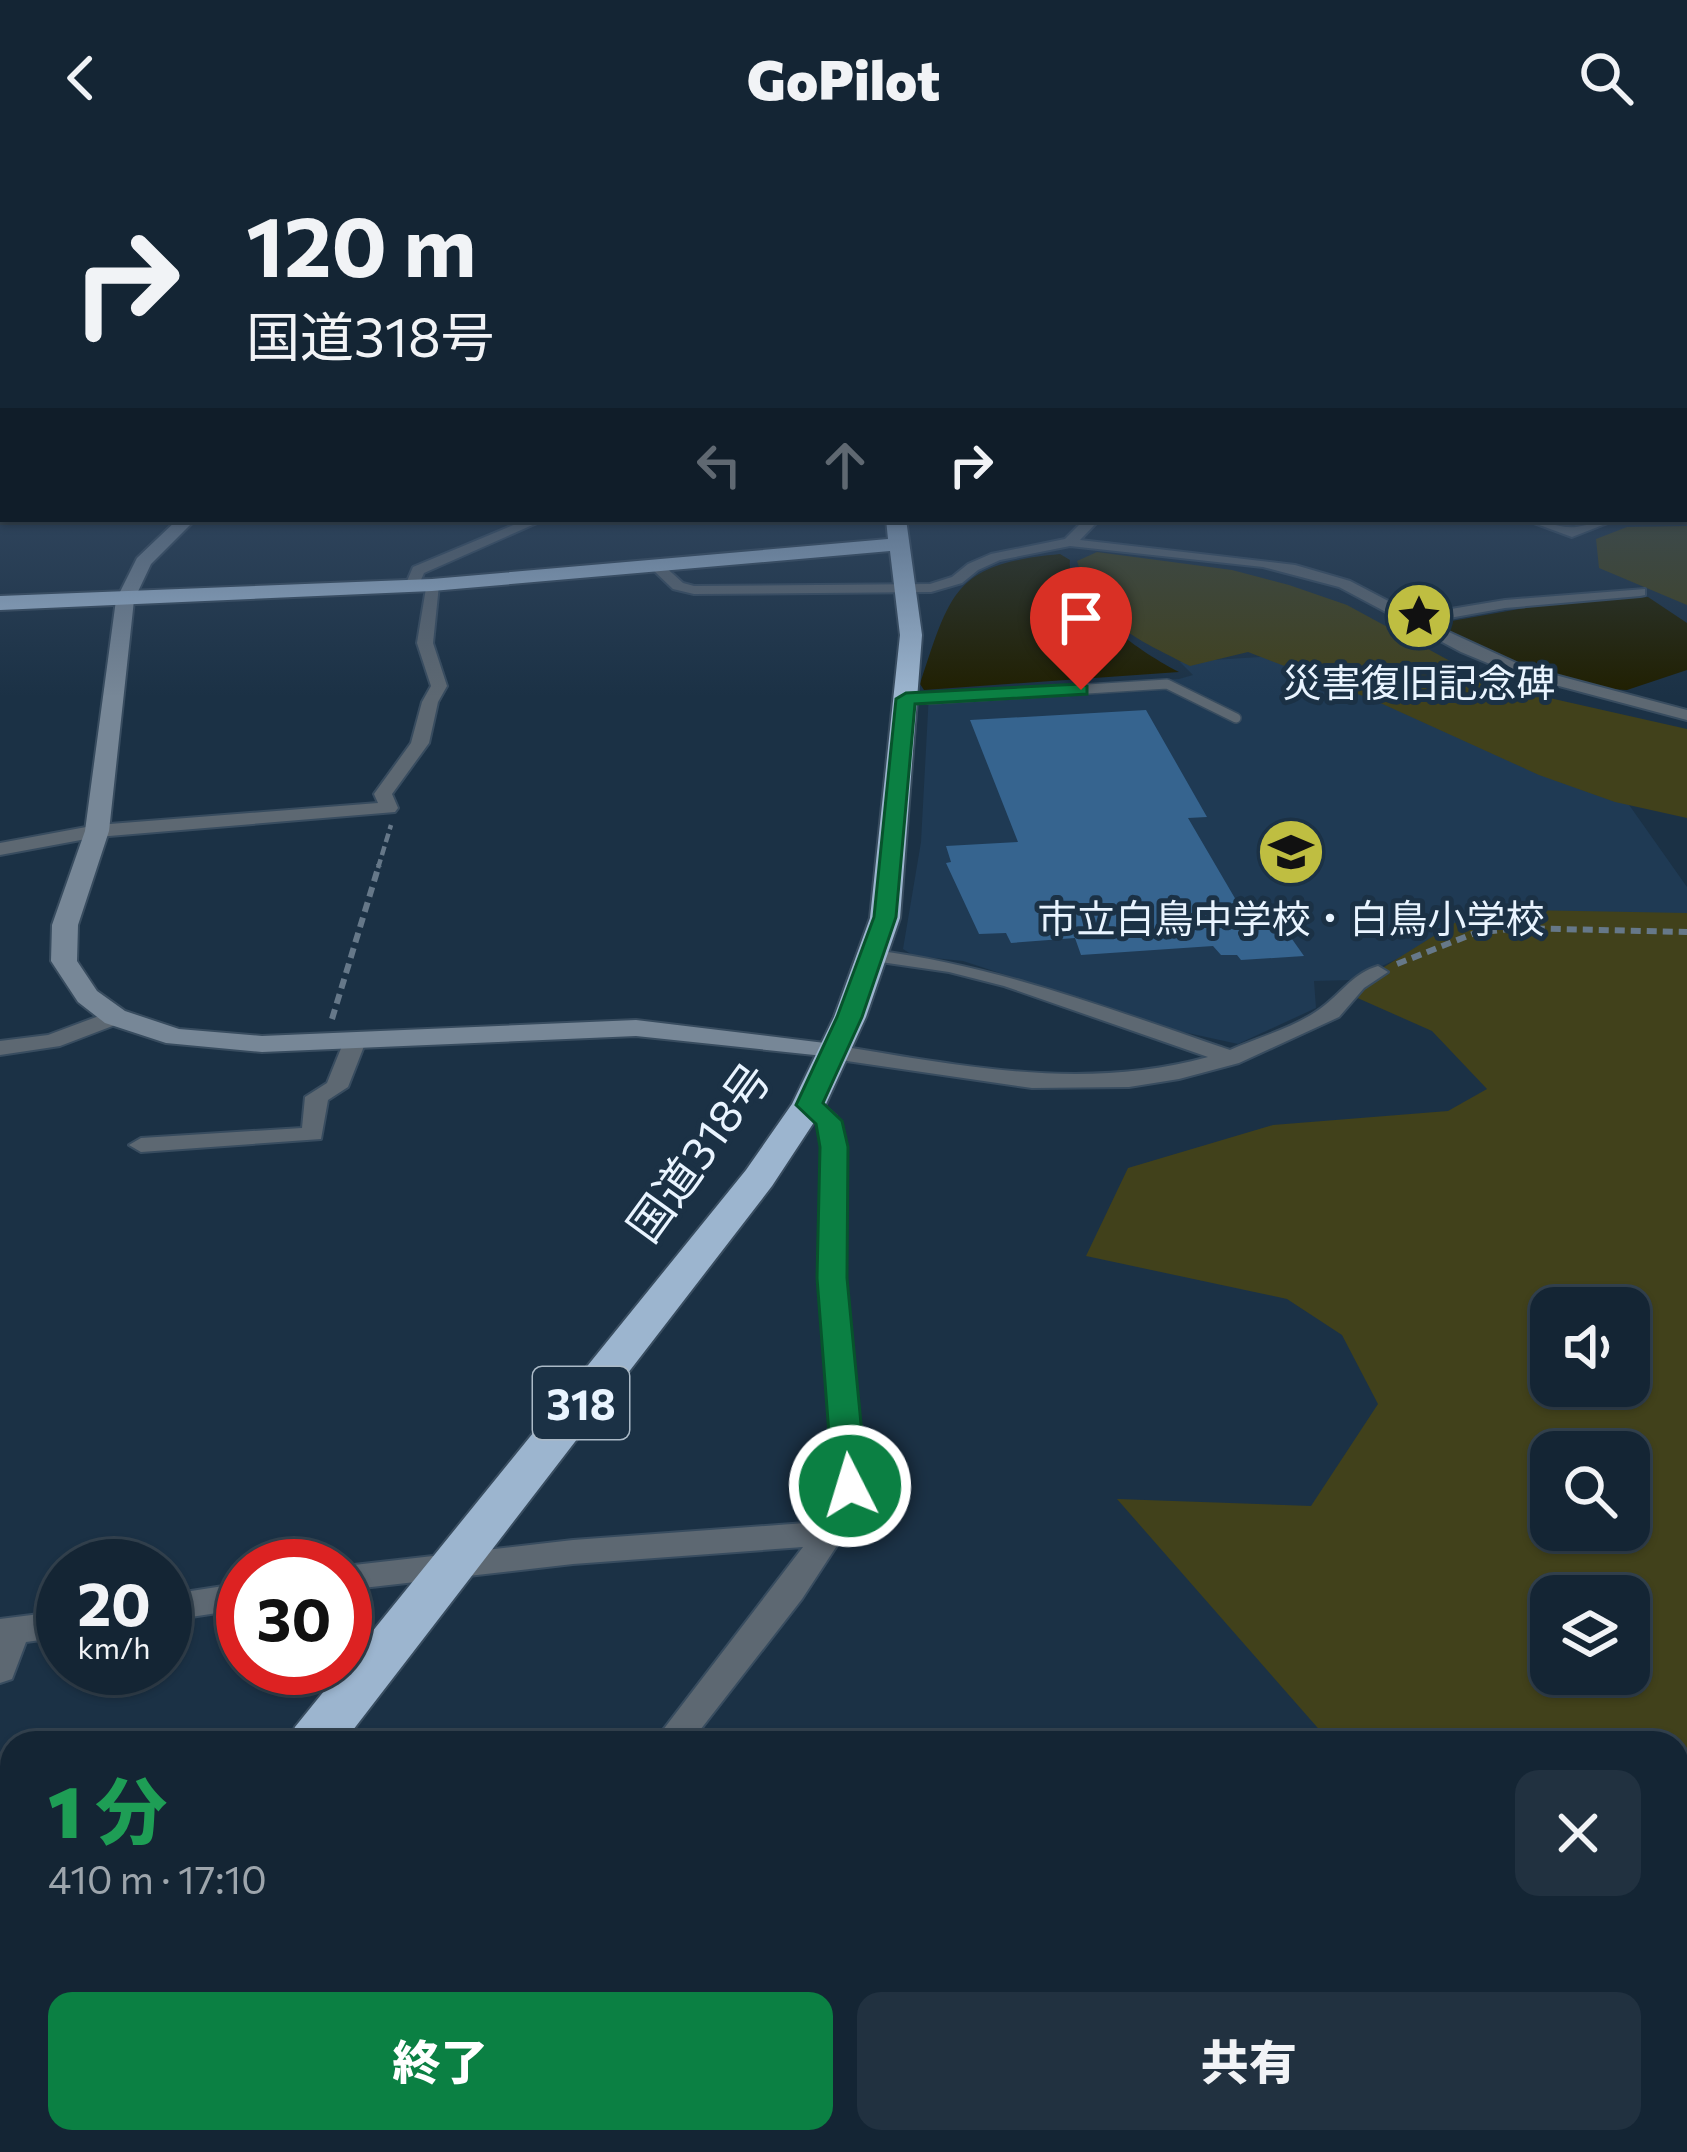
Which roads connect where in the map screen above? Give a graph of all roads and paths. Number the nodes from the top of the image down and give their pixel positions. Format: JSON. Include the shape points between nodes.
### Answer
{"nodes":[{"id":1,"x":185,"y":522,"type":"edge"},
{"id":2,"x":532,"y":522,"type":"edge"},
{"id":3,"x":1091,"y":522,"type":"edge"},
{"id":4,"x":1539,"y":522,"type":"edge"},
{"id":5,"x":1602,"y":522,"type":"edge"},
{"id":6,"x":897,"y":531,"type":"edge"},
{"id":7,"x":1070,"y":542,"type":"junction"},
{"id":8,"x":657,"y":567,"type":"junction"},
{"id":9,"x":422,"y":586,"type":"junction"},
{"id":10,"x":907,"y":588,"type":"junction"},
{"id":11,"x":1640,"y":592,"type":"dead end"},
{"id":12,"x":125,"y":601,"type":"junction"},
{"id":13,"x":0,"y":603,"type":"edge"},
{"id":14,"x":1412,"y":620,"type":"junction"},
{"id":15,"x":917,"y":699,"type":"junction"},
{"id":16,"x":1687,"y":715,"type":"edge"},
{"id":17,"x":1236,"y":718,"type":"dead end"},
{"id":18,"x":388,"y":808,"type":"junction"},
{"id":19,"x":98,"y":831,"type":"junction"},
{"id":20,"x":0,"y":849,"type":"edge"},
{"id":21,"x":1687,"y":932,"type":"edge"},
{"id":22,"x":874,"y":956,"type":"junction"},
{"id":23,"x":1378,"y":972,"type":"joint"},
{"id":24,"x":116,"y":1016,"type":"junction"},
{"id":25,"x":346,"y":1035,"type":"junction"},
{"id":26,"x":0,"y":1048,"type":"edge"},
{"id":27,"x":833,"y":1052,"type":"junction"},
{"id":28,"x":1231,"y":1058,"type":"junction"},
{"id":29,"x":809,"y":1105,"type":"junction"},
{"id":30,"x":140,"y":1145,"type":"dead end"},
{"id":31,"x":829,"y":1533,"type":"junction"},
{"id":32,"x":452,"y":1566,"type":"junction"},
{"id":33,"x":372,"y":1575,"type":"edge"},
{"id":34,"x":7,"y":1632,"type":"edge"},
{"id":35,"x":0,"y":1670,"type":"edge"},
{"id":36,"x":322,"y":1731,"type":"edge"},
{"id":37,"x":682,"y":1731,"type":"edge"}],
"edges":[{"from":1,"to":12,"type":"street","via":[[143,562]]},
{"from":2,"to":9,"type":"street","via":[[418,570]]},
{"from":3,"to":7,"type":"street"},
{"from":4,"to":5,"type":"street","via":[[1572,533]]},
{"from":6,"to":8,"type":"highway"},
{"from":6,"to":10,"type":"highway","name":"国道318号","number":"318"},
{"from":7,"to":10,"type":"street","via":[[996,557],[944,586]]},
{"from":7,"to":14,"type":"street","via":[[1296,570]]},
{"from":8,"to":9,"type":"highway"},
{"from":8,"to":10,"type":"street","via":[[694,590]]},
{"from":9,"to":12,"type":"highway"},
{"from":9,"to":18,"type":"street","via":[[424,643],[439,686],[426,704],[420,745],[383,794]]},
{"from":10,"to":15,"type":"highway","name":"国道318号","number":"318"},
{"from":11,"to":14,"type":"street"},
{"from":12,"to":13,"type":"highway"},
{"from":12,"to":19,"type":"street"},
{"from":14,"to":16,"type":"street","via":[[1541,677]]},
{"from":15,"to":17,"type":"lane","via":[[1167,684]]},
{"from":15,"to":22,"type":"highway","name":"国道318号","number":"318"},
{"from":18,"to":19,"type":"street"},
{"from":18,"to":25,"type":"path","via":[[392,827],[332,1022]]},
{"from":19,"to":20,"type":"street"},
{"from":19,"to":24,"type":"street","via":[[64,925],[64,961],[87,996]]},
{"from":21,"to":23,"type":"path","via":[[1475,933]]},
{"from":22,"to":27,"type":"highway","name":"国道318号","number":"318"},
{"from":22,"to":28,"type":"street","via":[[1011,982]]},
{"from":23,"to":28,"type":"street","via":[[1331,1012]]},
{"from":24,"to":25,"type":"street","via":[[176,1037],[262,1043]]},
{"from":24,"to":26,"type":"street","via":[[52,1041]]},
{"from":25,"to":27,"type":"street","via":[[636,1028]]},
{"from":25,"to":30,"type":"street","via":[[337,1087],[317,1096],[313,1134]]},
{"from":27,"to":28,"type":"street","via":[[1007,1082],[1090,1085],[1181,1075]]},
{"from":27,"to":29,"type":"highway","name":"国道318号","number":"318"},
{"from":29,"to":31,"type":"street","via":[[828,1121],[834,1147],[832,1278],[850,1486]]},
{"from":29,"to":32,"type":"highway","name":"国道318号","number":"318"},
{"from":31,"to":32,"type":"street"},
{"from":31,"to":37,"type":"street"},
{"from":32,"to":33,"type":"street"},
{"from":32,"to":36,"type":"highway","name":"国道318号","number":"318"},
{"from":34,"to":35,"type":"street"}]}
